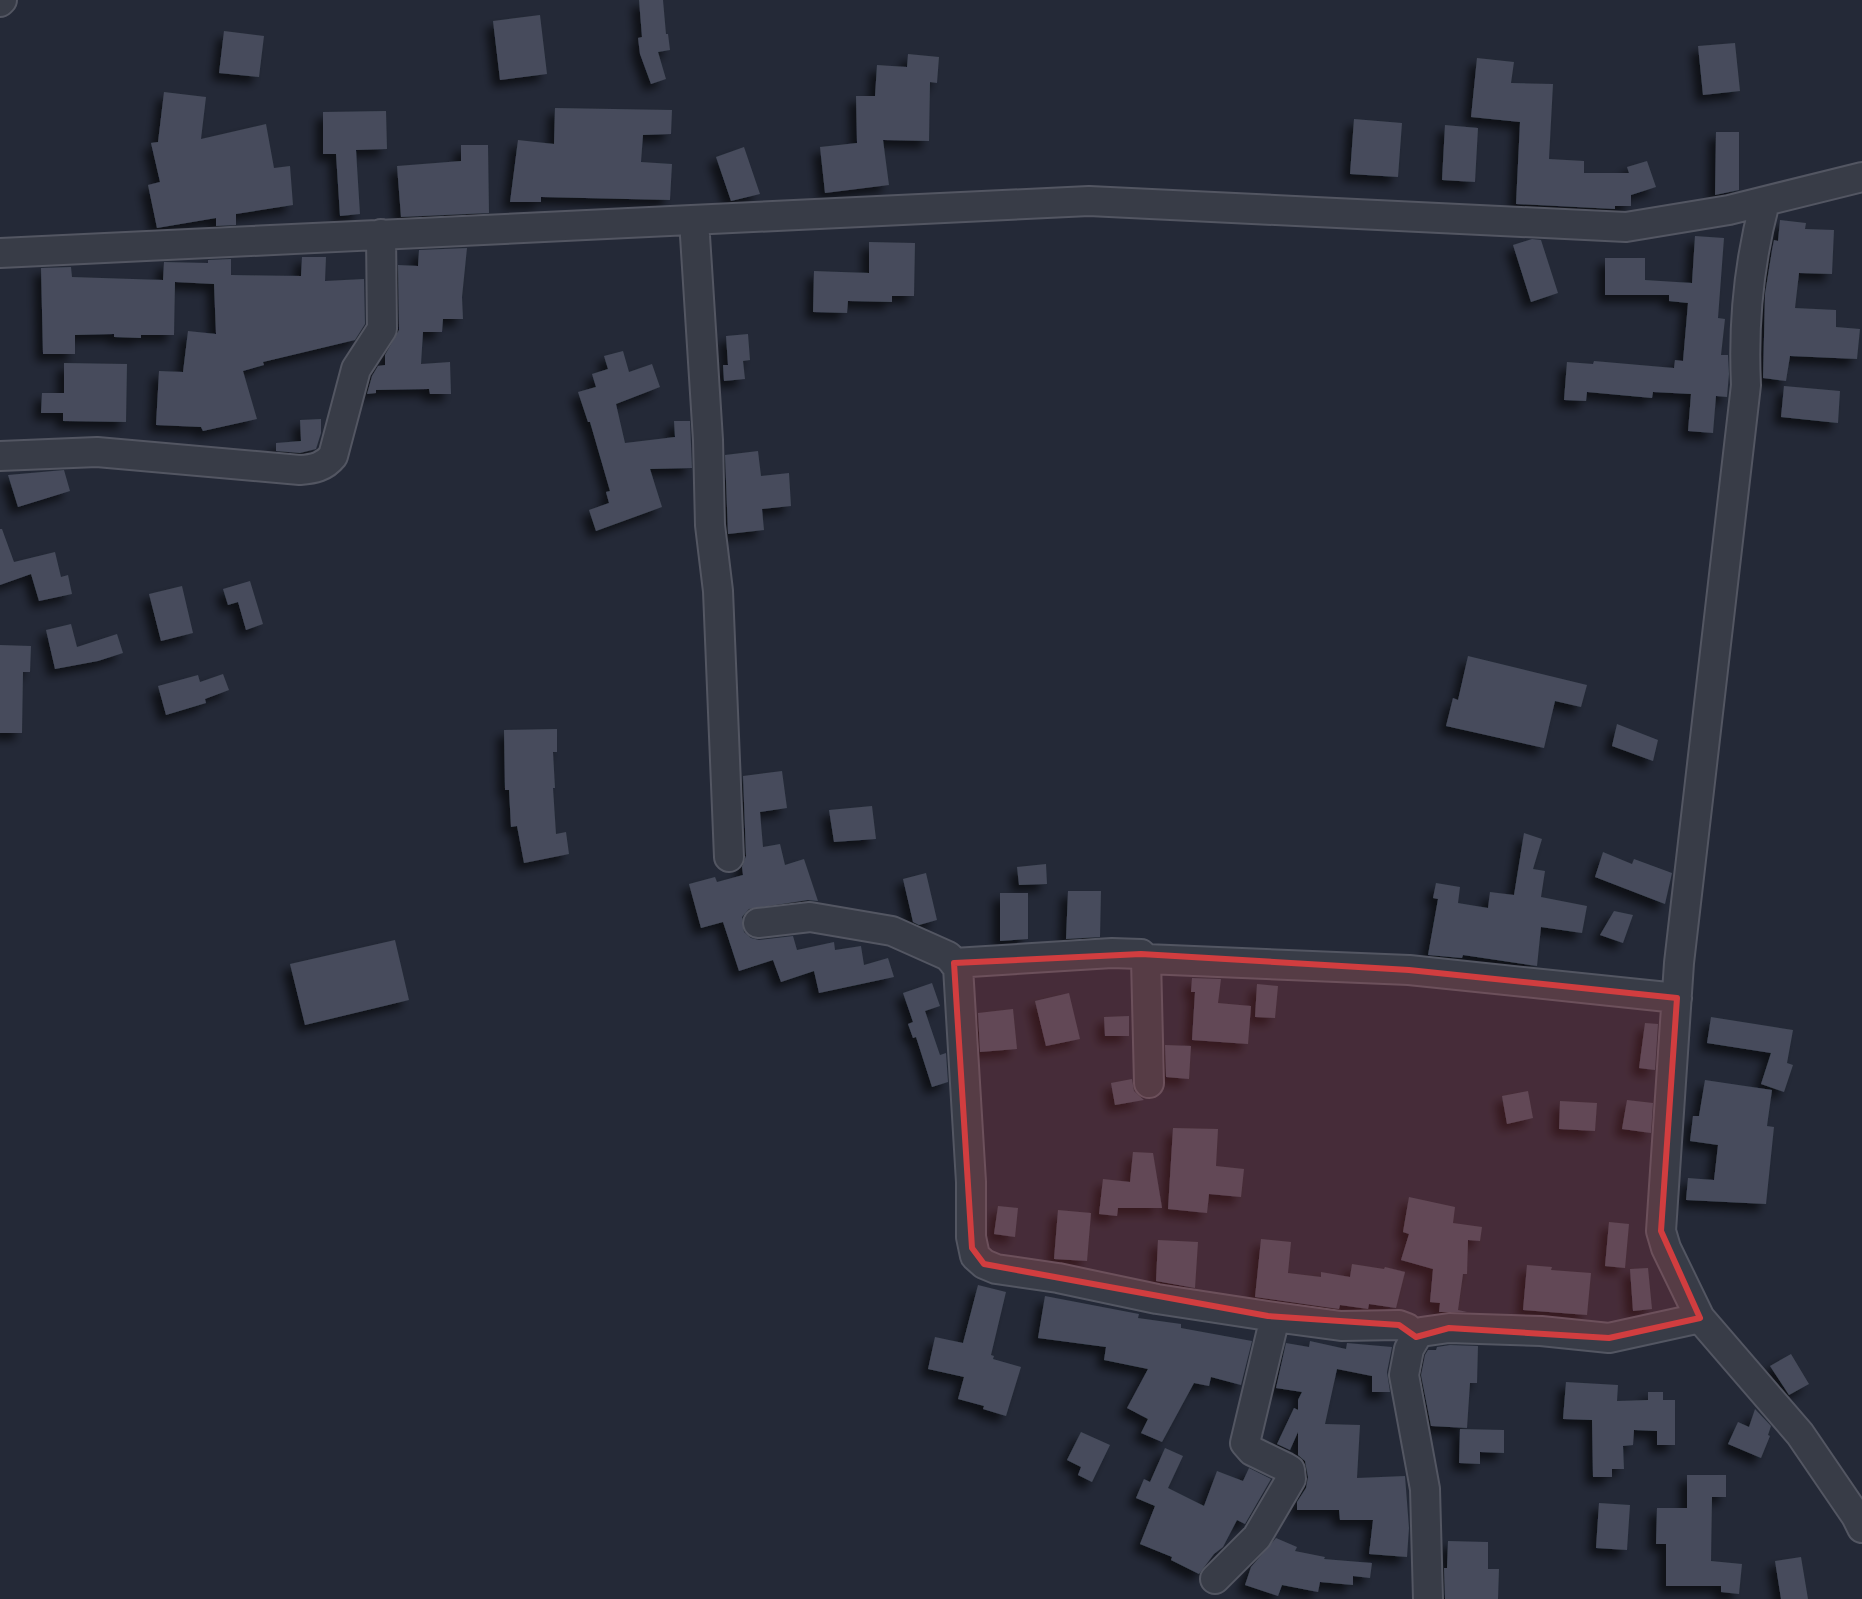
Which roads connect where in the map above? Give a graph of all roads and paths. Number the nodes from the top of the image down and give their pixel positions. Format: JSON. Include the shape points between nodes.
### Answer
{"nodes":[{"id":1,"x":1862,"y":177,"type":"edge"},
{"id":2,"x":1765,"y":202,"type":"junction"},
{"id":3,"x":694,"y":220,"type":"junction"},
{"id":4,"x":381,"y":234,"type":"junction"},
{"id":5,"x":0,"y":253,"type":"edge"},
{"id":6,"x":0,"y":456,"type":"edge"},
{"id":7,"x":729,"y":857,"type":"dead end"},
{"id":8,"x":758,"y":923,"type":"dead end"},
{"id":9,"x":1146,"y":959,"type":"junction"},
{"id":10,"x":954,"y":963,"type":"junction"},
{"id":11,"x":1677,"y":998,"type":"junction"},
{"id":12,"x":1149,"y":1083,"type":"dead end"},
{"id":13,"x":1275,"y":1317,"type":"junction"},
{"id":14,"x":1700,"y":1318,"type":"junction"},
{"id":15,"x":1416,"y":1337,"type":"junction"},
{"id":16,"x":1862,"y":1528,"type":"edge"},
{"id":17,"x":1215,"y":1579,"type":"dead end"},
{"id":18,"x":1428,"y":1599,"type":"edge"}],
"edges":[{"from":1,"to":2,"type":"street"},
{"from":2,"to":3,"type":"street","via":[[1626,227],[1089,201]]},
{"from":2,"to":11,"type":"street","via":[[1747,298],[1746,385]]},
{"from":3,"to":4,"type":"street"},
{"from":3,"to":7,"type":"street"},
{"from":4,"to":5,"type":"street"},
{"from":4,"to":6,"type":"street","via":[[382,329],[356,369],[327,463],[300,470],[97,452]]},
{"from":8,"to":10,"type":"street","via":[[810,917],[892,931]]},
{"from":9,"to":10,"type":"street","via":[[1141,954],[1112,953]]},
{"from":9,"to":11,"type":"street","via":[[1409,970]]},
{"from":9,"to":12,"type":"street"},
{"from":10,"to":13,"type":"street","via":[[960,977],[975,1256],[996,1269]]},
{"from":11,"to":14,"type":"street","via":[[1661,1231]]},
{"from":13,"to":15,"type":"street","via":[[1341,1326],[1399,1325]]},
{"from":13,"to":17,"type":"street","via":[[1245,1443],[1290,1470],[1291,1479],[1257,1537]]},
{"from":14,"to":15,"type":"street","via":[[1609,1338],[1449,1328]]},
{"from":14,"to":16,"type":"street","via":[[1800,1434]]},
{"from":15,"to":18,"type":"street","via":[[1404,1375],[1425,1489]]}]}
